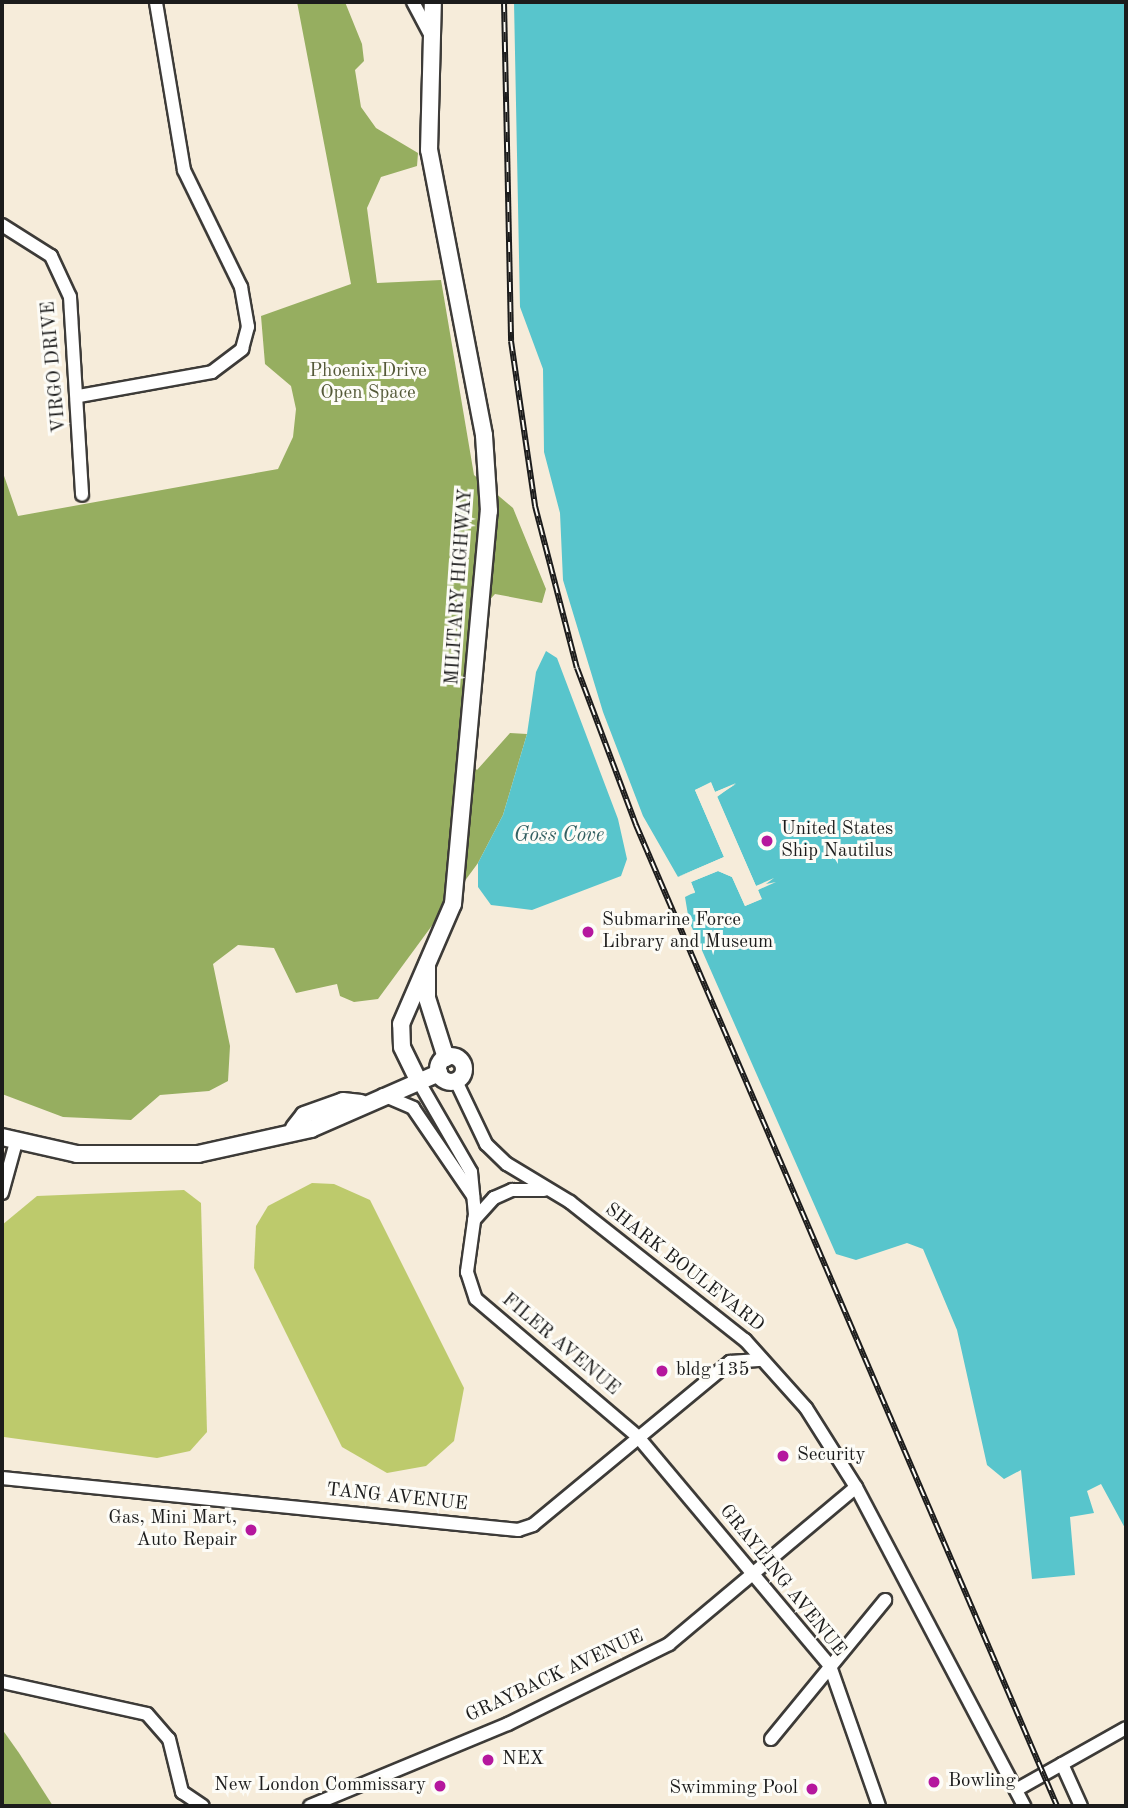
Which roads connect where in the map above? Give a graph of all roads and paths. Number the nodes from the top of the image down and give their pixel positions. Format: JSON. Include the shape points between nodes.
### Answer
{"nodes":[{"id":1,"x":156,"y":2,"type":"edge"},
{"id":2,"x":413,"y":2,"type":"edge"},
{"id":3,"x":433,"y":2,"type":"edge"},
{"id":4,"x":430,"y":34,"type":"junction"},
{"id":5,"x":2,"y":225,"type":"edge"},
{"id":6,"x":79,"y":396,"type":"junction"},
{"id":7,"x":82,"y":495,"type":"dead end"},
{"id":8,"x":427,"y":965,"type":"junction"},
{"id":9,"x":443,"y":1065,"type":"junction"},
{"id":10,"x":456,"y":1081,"type":"junction"},
{"id":11,"x":419,"y":1082,"type":"junction"},
{"id":12,"x":383,"y":1095,"type":"junction"},
{"id":13,"x":9,"y":1140,"type":"edge"},
{"id":14,"x":552,"y":1191,"type":"junction"},
{"id":15,"x":2,"y":1193,"type":"edge"},
{"id":16,"x":473,"y":1196,"type":"junction"},
{"id":17,"x":474,"y":1220,"type":"junction"},
{"id":18,"x":734,"y":1336,"type":"junction"},
{"id":19,"x":762,"y":1360,"type":"junction"},
{"id":20,"x":730,"y":1362,"type":"junction"},
{"id":21,"x":638,"y":1437,"type":"junction"},
{"id":22,"x":2,"y":1478,"type":"edge"},
{"id":23,"x":856,"y":1487,"type":"junction"},
{"id":24,"x":753,"y":1575,"type":"junction"},
{"id":25,"x":885,"y":1600,"type":"dead end"},
{"id":26,"x":832,"y":1671,"type":"junction"},
{"id":27,"x":2,"y":1682,"type":"edge"},
{"id":28,"x":1126,"y":1728,"type":"edge"},
{"id":29,"x":771,"y":1739,"type":"dead end"},
{"id":30,"x":1062,"y":1764,"type":"junction"},
{"id":31,"x":1016,"y":1790,"type":"junction"},
{"id":32,"x":203,"y":1806,"type":"edge"},
{"id":33,"x":310,"y":1806,"type":"edge"},
{"id":34,"x":879,"y":1806,"type":"edge"},
{"id":35,"x":1024,"y":1806,"type":"edge"},
{"id":36,"x":1081,"y":1806,"type":"edge"}],
"edges":[{"from":1,"to":6,"type":"street","via":[[184,170],[241,287],[248,327],[229,366],[184,381]]},
{"from":2,"to":4,"type":"street"},
{"from":3,"to":4,"type":"street","name":"MILITARY HIGHWAY"},
{"from":4,"to":8,"type":"street","name":"MILITARY HIGHWAY","via":[[429,150],[484,435],[489,511],[453,904]]},
{"from":5,"to":6,"type":"street","name":"VIRGO DRIVE","via":[[63,272],[75,326]]},
{"from":6,"to":7,"type":"street","name":"VIRGO DRIVE"},
{"from":8,"to":9,"type":"street","name":"MILITARY HIGHWAY","via":[[427,998]]},
{"from":8,"to":11,"type":"street","name":"MILITARY HIGHWAY","via":[[401,1024],[402,1047]]},
{"from":9,"to":10,"type":"street"},
{"from":9,"to":10,"type":"street","name":"MILITARY HIGHWAY","via":[[463,1065]]},
{"from":9,"to":11,"type":"street"},
{"from":10,"to":14,"type":"street","name":"SHARK BOULEVARD","via":[[486,1144]]},
{"from":11,"to":12,"type":"street"},
{"from":11,"to":16,"type":"street","name":"FILER AVENUE","via":[[466,1158]]},
{"from":12,"to":13,"type":"street","via":[[360,1103],[349,1115],[235,1147],[158,1157],[77,1154]]},
{"from":12,"to":16,"type":"street","via":[[412,1108]]},
{"from":13,"to":15,"type":"street"},
{"from":14,"to":17,"type":"street","via":[[512,1190],[494,1198]]},
{"from":14,"to":18,"type":"street","name":"SHARK BOULEVARD"},
{"from":16,"to":17,"type":"street","name":"FILER AVENUE"},
{"from":17,"to":21,"type":"street","name":"FILER AVENUE","via":[[467,1272],[476,1299]]},
{"from":18,"to":19,"type":"street","name":"SHARK BOULEVARD"},
{"from":18,"to":20,"type":"street"},
{"from":19,"to":20,"type":"street"},
{"from":19,"to":23,"type":"street","name":"SHARK BOULEVARD","via":[[806,1408]]},
{"from":20,"to":21,"type":"street","name":"TANG AVENUE"},
{"from":21,"to":22,"type":"street","name":"TANG AVENUE","via":[[533,1525],[518,1530]]},
{"from":21,"to":24,"type":"street","name":"GRAYLING AVENUE"},
{"from":23,"to":24,"type":"street","name":"GRAYBACK AVENUE"},
{"from":23,"to":31,"type":"street","name":"SHARK BOULEVARD"},
{"from":24,"to":26,"type":"street","name":"GRAYLING AVENUE"},
{"from":24,"to":33,"type":"street","name":"GRAYBACK AVENUE","via":[[640,1661]]},
{"from":25,"to":26,"type":"street"},
{"from":26,"to":29,"type":"street"},
{"from":26,"to":34,"type":"street","name":"GRAYLING AVENUE"},
{"from":27,"to":32,"type":"street","via":[[147,1714],[169,1739],[182,1792]]},
{"from":28,"to":30,"type":"street"},
{"from":30,"to":31,"type":"street"},
{"from":30,"to":36,"type":"street"},
{"from":31,"to":35,"type":"street","name":"SHARK BOULEVARD"}]}
